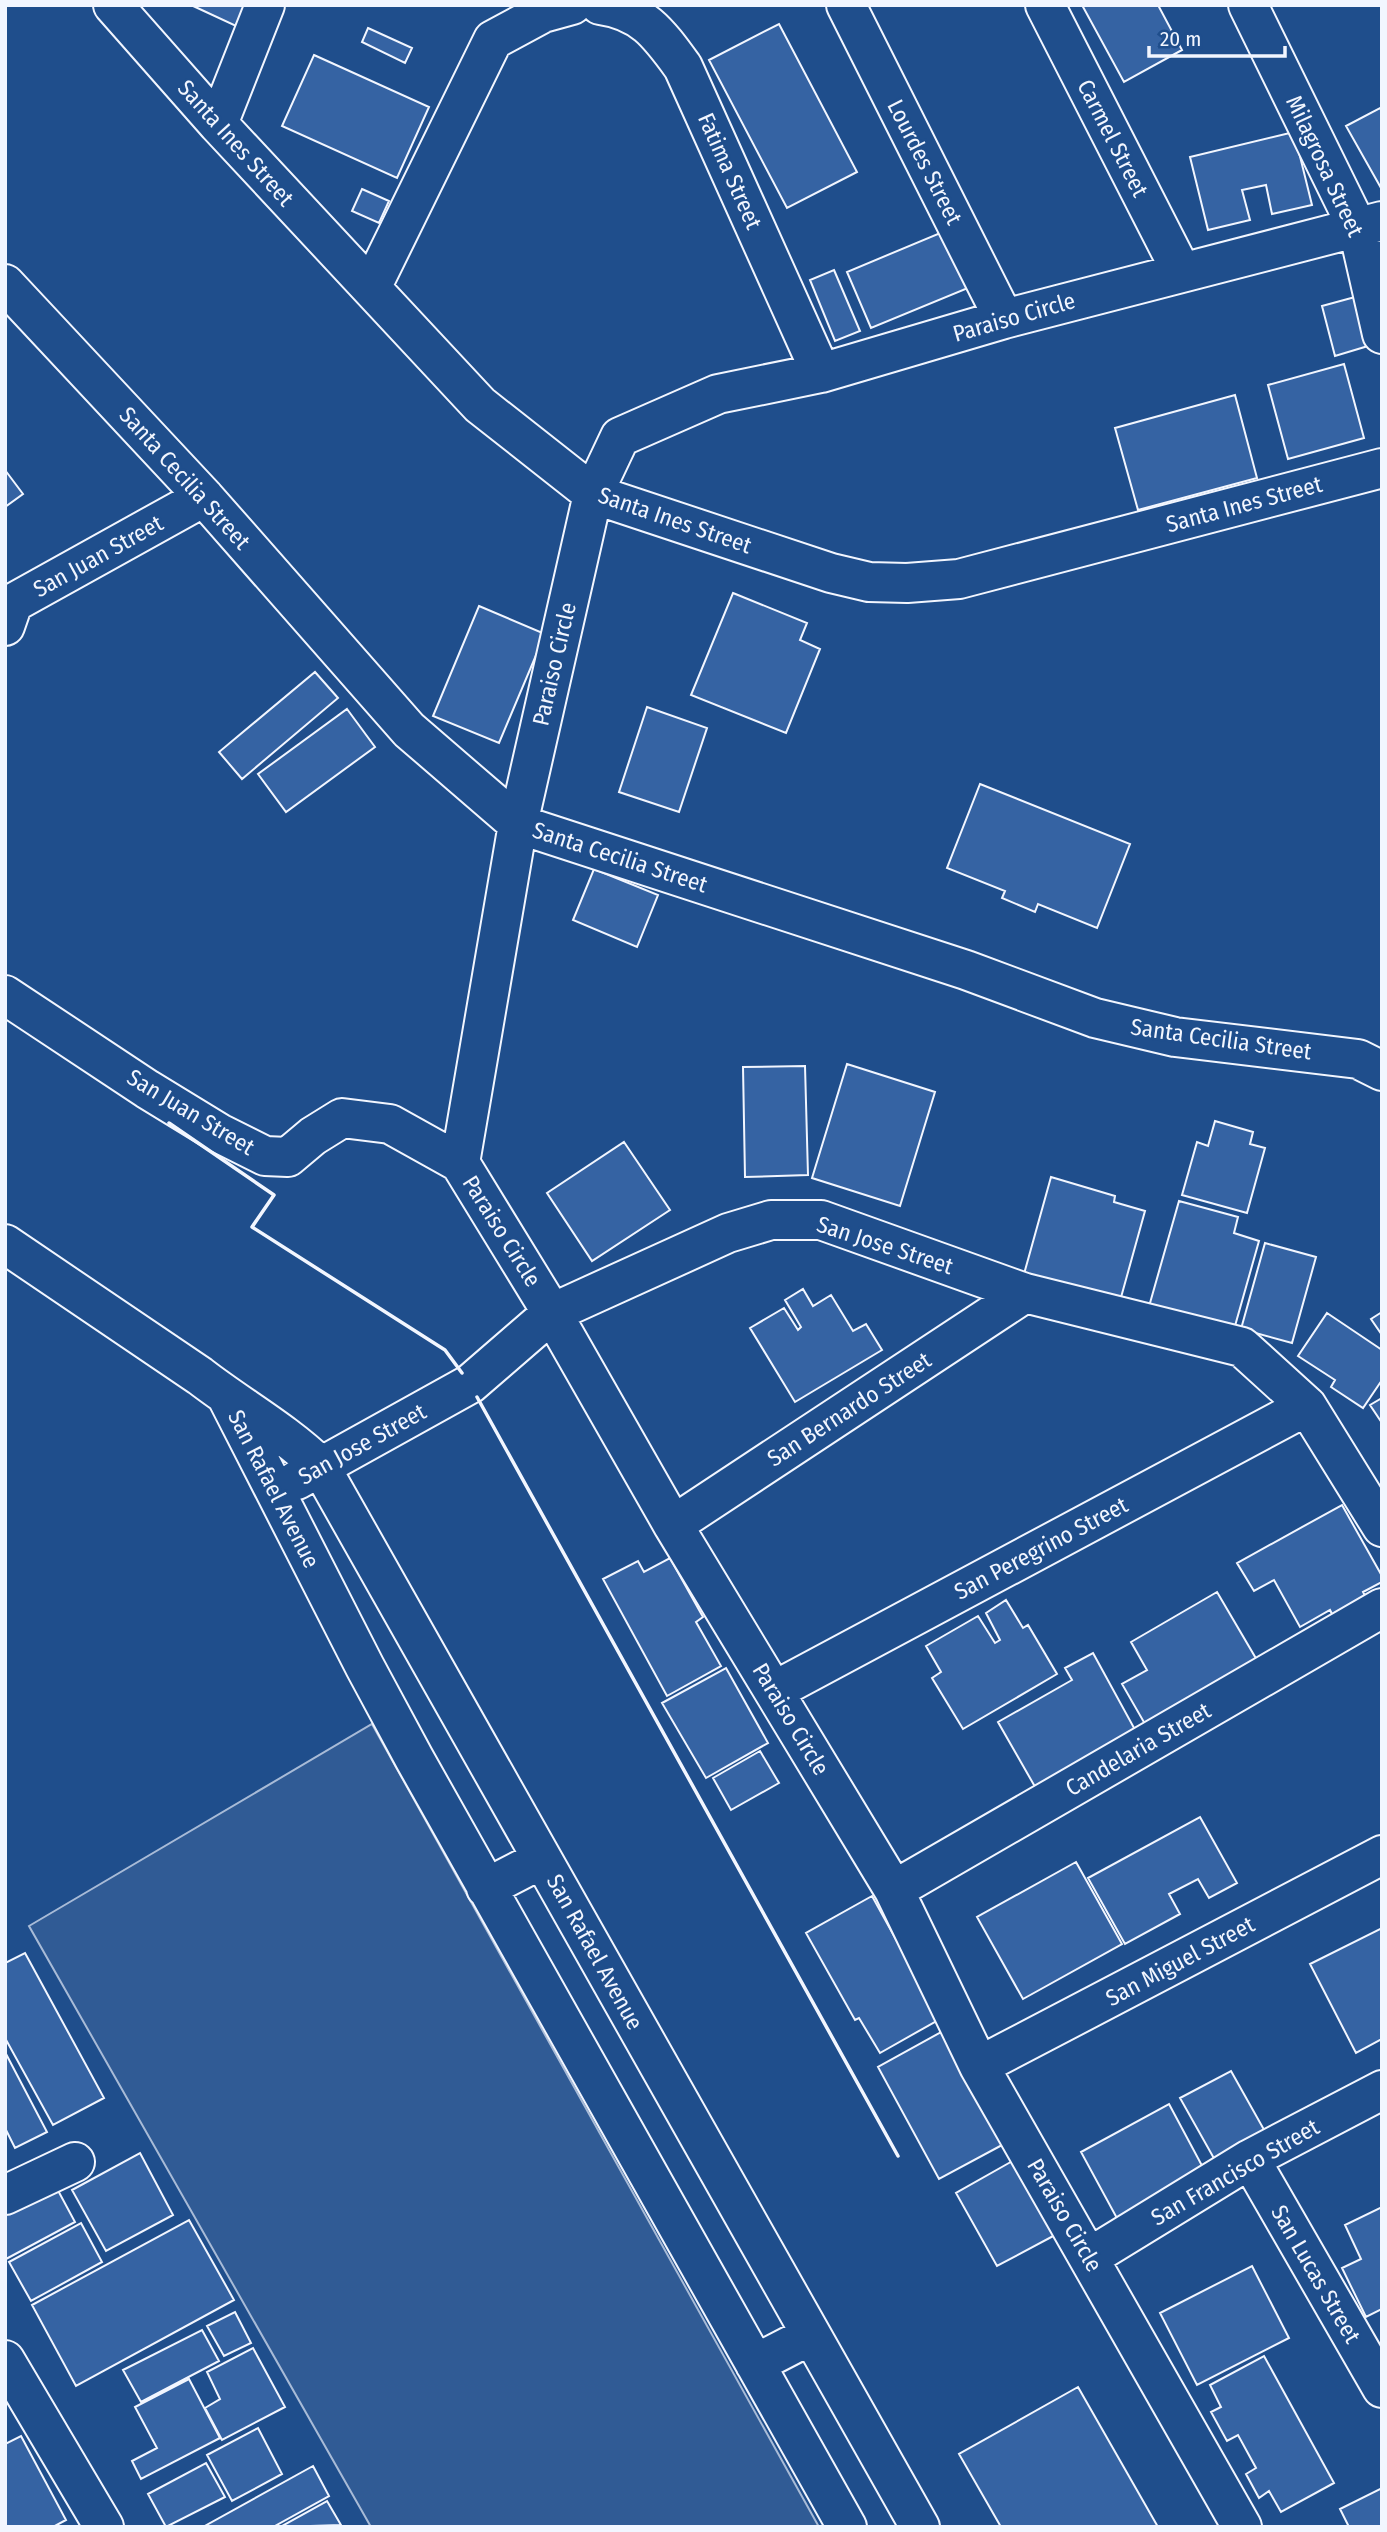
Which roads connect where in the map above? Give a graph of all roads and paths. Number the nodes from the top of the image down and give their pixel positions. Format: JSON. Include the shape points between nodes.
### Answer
{"nodes":[{"id":1,"x":113,"y":5,"type":"edge"},
{"id":2,"x":265,"y":5,"type":"edge"},
{"id":3,"x":572,"y":5,"type":"edge"},
{"id":4,"x":600,"y":5,"type":"edge"},
{"id":5,"x":846,"y":5,"type":"edge"},
{"id":6,"x":1045,"y":5,"type":"edge"},
{"id":7,"x":1248,"y":5,"type":"edge"},
{"id":8,"x":218,"y":124,"type":"junction"},
{"id":9,"x":1370,"y":225,"type":"edge"},
{"id":10,"x":1181,"y":271,"type":"junction"},
{"id":11,"x":5,"y":284,"type":"edge"},
{"id":12,"x":371,"y":288,"type":"junction"},
{"id":13,"x":1004,"y":319,"type":"junction"},
{"id":14,"x":1382,"y":334,"type":"edge"},
{"id":15,"x":821,"y":373,"type":"junction"},
{"id":16,"x":1382,"y":468,"type":"edge"},
{"id":17,"x":593,"y":494,"type":"junction"},
{"id":18,"x":204,"y":497,"type":"junction"},
{"id":19,"x":8,"y":609,"type":"edge"},
{"id":20,"x":518,"y":824,"type":"junction"},
{"id":21,"x":5,"y":995,"type":"edge"},
{"id":22,"x":1374,"y":1059,"type":"edge"},
{"id":23,"x":460,"y":1163,"type":"junction"},
{"id":24,"x":5,"y":1244,"type":"edge"},
{"id":25,"x":1025,"y":1293,"type":"junction"},
{"id":26,"x":552,"y":1313,"type":"junction"},
{"id":27,"x":227,"y":1397,"type":"junction"},
{"id":28,"x":1307,"y":1406,"type":"junction"},
{"id":29,"x":320,"y":1466,"type":"junction"},
{"id":30,"x":276,"y":1492,"type":"junction"},
{"id":31,"x":673,"y":1525,"type":"junction"},
{"id":32,"x":1382,"y":1527,"type":"edge"},
{"id":33,"x":1382,"y":1608,"type":"edge"},
{"id":34,"x":774,"y":1690,"type":"junction"},
{"id":35,"x":1382,"y":1855,"type":"edge"},
{"id":36,"x":542,"y":1859,"type":"junction"},
{"id":37,"x":486,"y":1888,"type":"junction"},
{"id":38,"x":894,"y":1890,"type":"junction"},
{"id":39,"x":979,"y":2066,"type":"junction"},
{"id":40,"x":1382,"y":2090,"type":"edge"},
{"id":41,"x":1250,"y":2160,"type":"junction"},
{"id":42,"x":75,"y":2162,"type":"dead end"},
{"id":43,"x":5,"y":2195,"type":"edge"},
{"id":44,"x":1090,"y":2257,"type":"junction"},
{"id":45,"x":811,"y":2335,"type":"junction"},
{"id":46,"x":5,"y":2360,"type":"edge"},
{"id":47,"x":755,"y":2364,"type":"junction"},
{"id":48,"x":1382,"y":2388,"type":"edge"},
{"id":49,"x":104,"y":2527,"type":"edge"},
{"id":50,"x":847,"y":2527,"type":"edge"},
{"id":51,"x":920,"y":2527,"type":"edge"},
{"id":52,"x":1242,"y":2527,"type":"edge"}],
"edges":[{"from":1,"to":8,"type":"street","name":"Santa Ines Street"},
{"from":2,"to":8,"type":"street"},
{"from":3,"to":12,"type":"street","via":[[543,13],[493,40]]},
{"from":4,"to":15,"type":"street","name":"Fatima Street","via":[[620,8],[646,22],[683,67]]},
{"from":5,"to":13,"type":"street","name":"Lourdes Street"},
{"from":6,"to":10,"type":"street","name":"Carmel Street"},
{"from":7,"to":9,"type":"street","name":"Milagrosa Street"},
{"from":8,"to":12,"type":"street","name":"Santa Ines Street"},
{"from":9,"to":10,"type":"street","name":"Paraiso Circle"},
{"from":9,"to":14,"type":"street","name":"Milagrosa Street"},
{"from":10,"to":13,"type":"street","name":"Paraiso Circle"},
{"from":11,"to":18,"type":"street","name":"Santa Cecilia Street"},
{"from":12,"to":17,"type":"street","name":"Santa Ines Street","via":[[480,405]]},
{"from":13,"to":15,"type":"street","name":"Paraiso Circle"},
{"from":15,"to":17,"type":"street","name":"Paraiso Circle","via":[[718,394],[620,437]]},
{"from":16,"to":17,"type":"street","name":"Santa Ines Street","via":[[959,579],[907,583],[869,582],[831,573]]},
{"from":17,"to":20,"type":"street","name":"Paraiso Circle"},
{"from":18,"to":19,"type":"street","name":"San Juan Street"},
{"from":18,"to":20,"type":"street","name":"Santa Cecilia Street","via":[[409,730]]},
{"from":20,"to":22,"type":"street","name":"Santa Cecilia Street","via":[[966,970],[1095,1018],[1175,1037]]},
{"from":20,"to":23,"type":"street","name":"Paraiso Circle"},
{"from":21,"to":23,"type":"street","name":"San Juan Street","via":[[147,1089],[265,1156],[288,1157],[342,1118],[390,1124]]},
{"from":23,"to":26,"type":"street","name":"Paraiso Circle"},
{"from":24,"to":27,"type":"street"},
{"from":25,"to":26,"type":"street","name":"San Jose Street","via":[[821,1220],[771,1220],[728,1233]]},
{"from":25,"to":28,"type":"street","name":"San Jose Street","via":[[1242,1347]]},
{"from":25,"to":31,"type":"street","name":"San Bernardo Street"},
{"from":26,"to":29,"type":"street","name":"San Jose Street","via":[[470,1384]]},
{"from":26,"to":31,"type":"street","name":"Paraiso Circle"},
{"from":27,"to":29,"type":"street","name":"San Rafael Avenue","via":[[280,1430]]},
{"from":27,"to":30,"type":"street","name":"San Rafael Avenue"},
{"from":28,"to":32,"type":"street","name":"San Jose Street"},
{"from":28,"to":34,"type":"street","name":"San Peregrino Street"},
{"from":29,"to":30,"type":"street","name":"San Jose Street"},
{"from":29,"to":36,"type":"street","name":"San Rafael Avenue"},
{"from":30,"to":37,"type":"street","name":"San Rafael Avenue"},
{"from":31,"to":34,"type":"street","name":"Paraiso Circle"},
{"from":33,"to":38,"type":"street","name":"Candelaria Street"},
{"from":34,"to":38,"type":"street","name":"Paraiso Circle"},
{"from":35,"to":39,"type":"street","name":"San Miguel Street"},
{"from":36,"to":37,"type":"street"},
{"from":36,"to":45,"type":"street","name":"San Rafael Avenue"},
{"from":37,"to":47,"type":"street","name":"San Rafael Avenue"},
{"from":38,"to":39,"type":"street","name":"Paraiso Circle"},
{"from":39,"to":44,"type":"street","name":"Paraiso Circle"},
{"from":40,"to":41,"type":"street","name":"San Francisco Street"},
{"from":41,"to":44,"type":"street","name":"San Francisco Street"},
{"from":41,"to":48,"type":"street","name":"San Lucas Street"},
{"from":42,"to":43,"type":"street"},
{"from":44,"to":52,"type":"street","name":"Paraiso Circle"},
{"from":45,"to":47,"type":"street"},
{"from":45,"to":51,"type":"street","name":"San Rafael Avenue"},
{"from":46,"to":49,"type":"street"},
{"from":47,"to":50,"type":"street","name":"San Rafael Avenue"}]}
